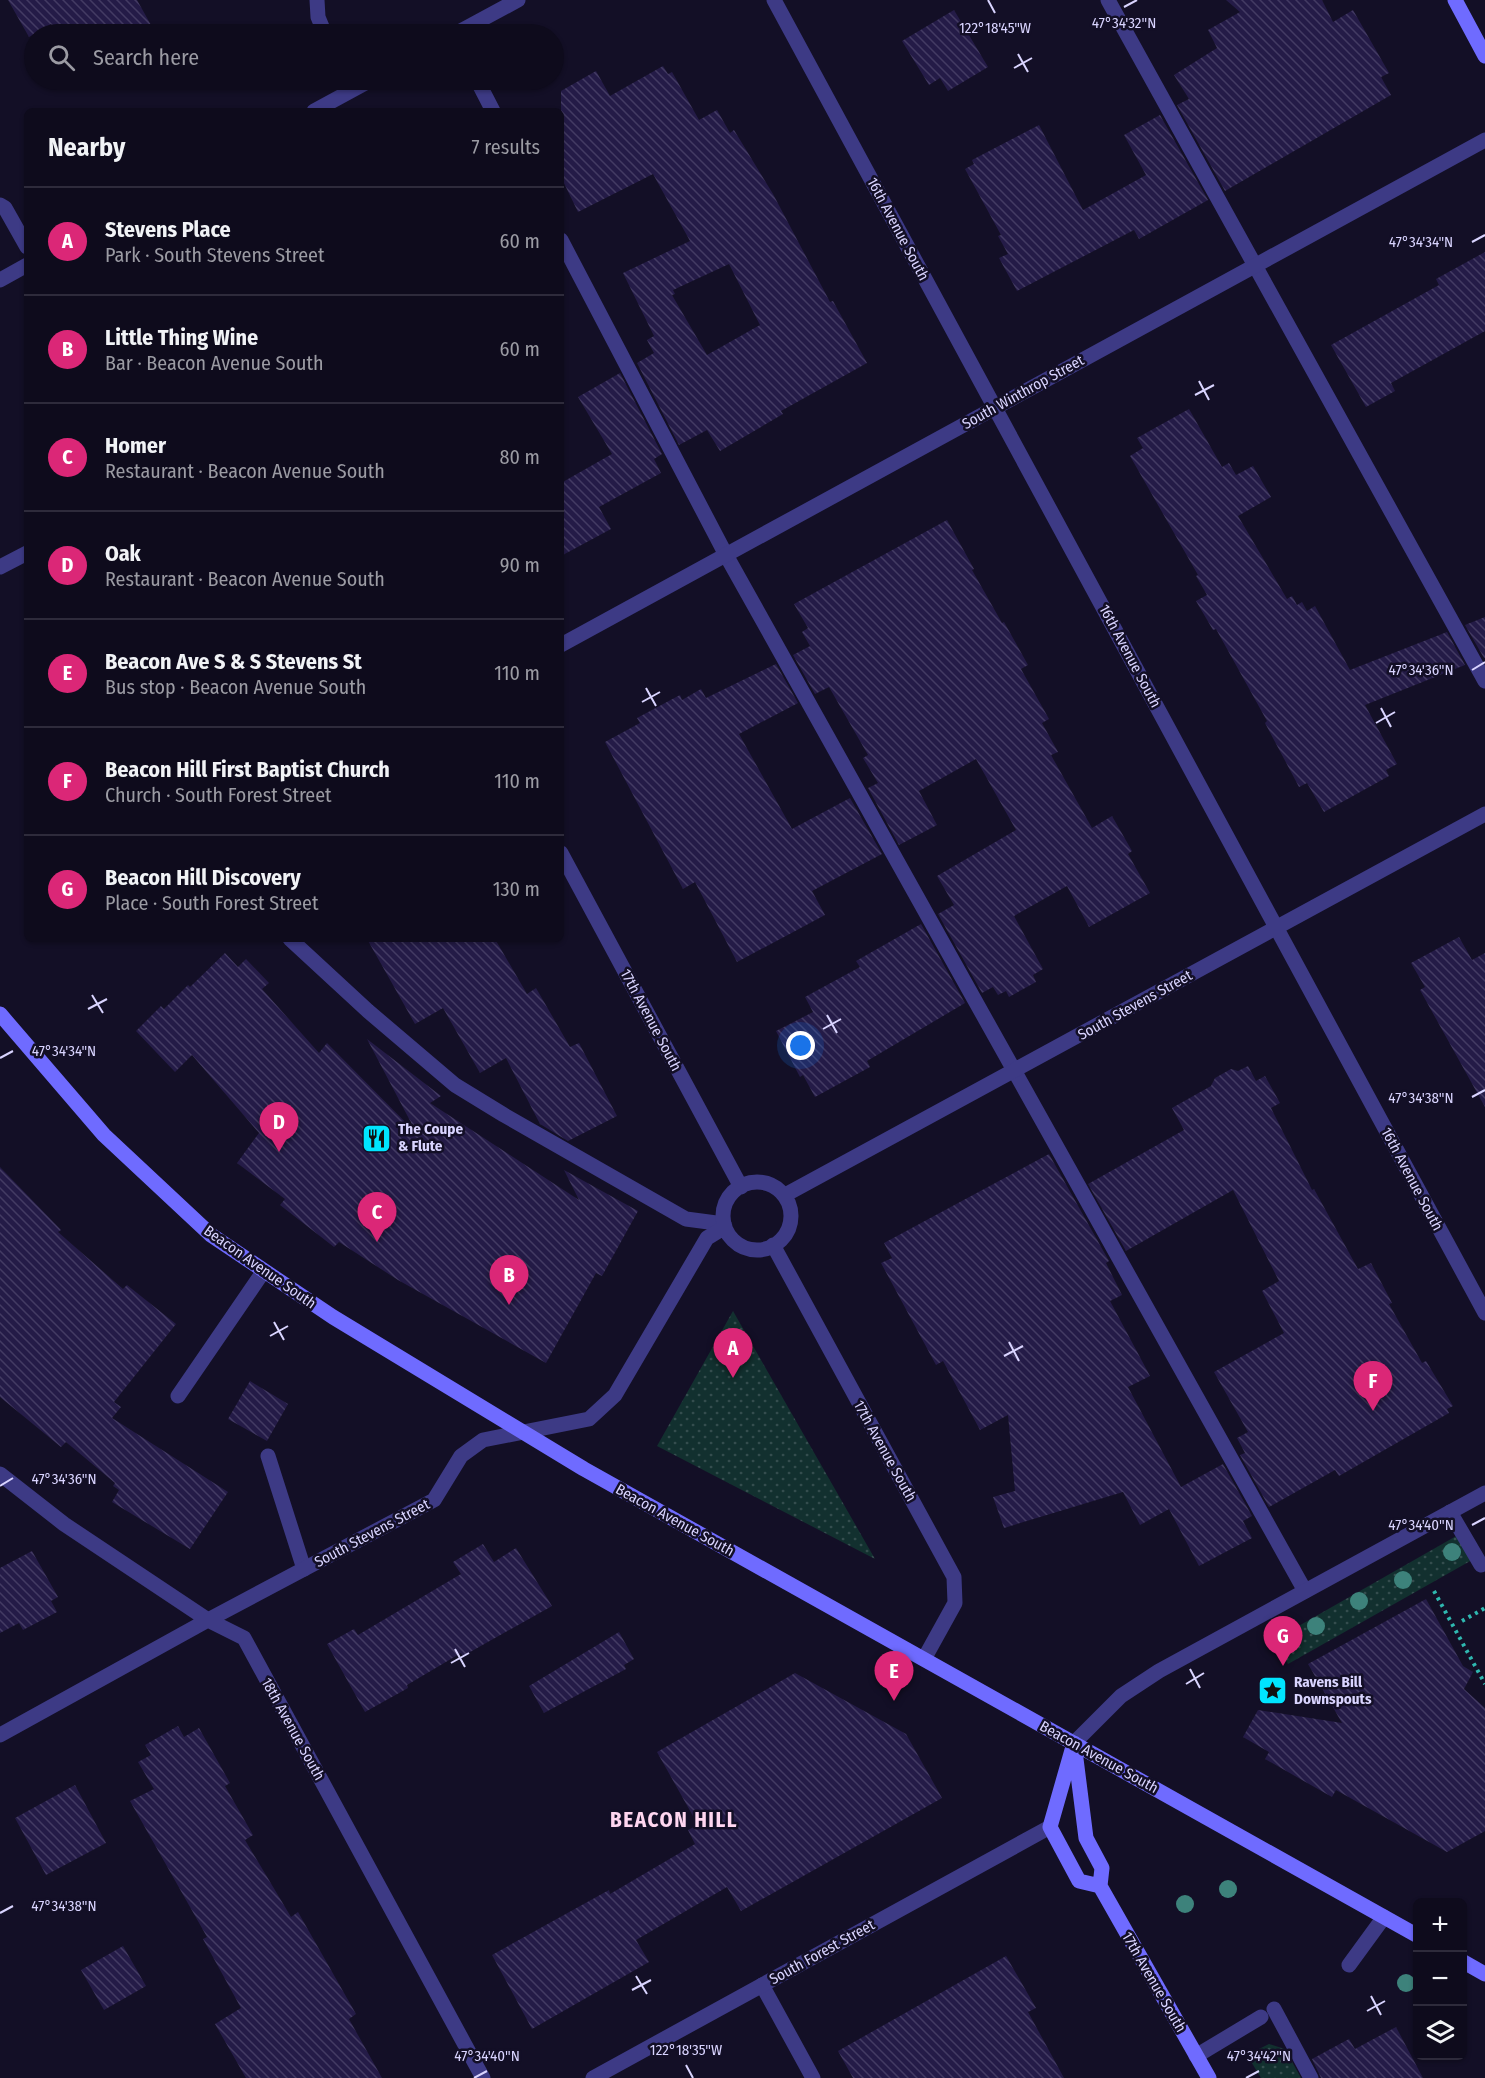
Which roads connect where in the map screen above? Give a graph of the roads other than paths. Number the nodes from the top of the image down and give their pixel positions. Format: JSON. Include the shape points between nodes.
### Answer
{"nodes":[{"id":1,"x":317,"y":0,"type":"edge"},
{"id":2,"x":518,"y":0,"type":"edge"},
{"id":3,"x":774,"y":0,"type":"edge"},
{"id":4,"x":1108,"y":0,"type":"edge"},
{"id":5,"x":1455,"y":0,"type":"edge"},
{"id":6,"x":321,"y":24,"type":"edge"},
{"id":7,"x":474,"y":24,"type":"edge"},
{"id":8,"x":1485,"y":56,"type":"edge"},
{"id":9,"x":341,"y":90,"type":"edge"},
{"id":10,"x":482,"y":90,"type":"edge"},
{"id":11,"x":318,"y":108,"type":"edge"},
{"id":12,"x":492,"y":108,"type":"edge"},
{"id":13,"x":1485,"y":140,"type":"edge"},
{"id":14,"x":0,"y":205,"type":"edge"},
{"id":15,"x":24,"y":243,"type":"edge"},
{"id":16,"x":564,"y":246,"type":"edge"},
{"id":17,"x":1255,"y":265,"type":"junction"},
{"id":18,"x":24,"y":267,"type":"edge"},
{"id":19,"x":0,"y":280,"type":"edge"},
{"id":20,"x":995,"y":408,"type":"junction"},
{"id":21,"x":24,"y":555,"type":"edge"},
{"id":22,"x":726,"y":555,"type":"junction"},
{"id":23,"x":0,"y":567,"type":"edge"},
{"id":24,"x":564,"y":643,"type":"edge"},
{"id":25,"x":1485,"y":681,"type":"edge"},
{"id":26,"x":1485,"y":814,"type":"edge"},
{"id":27,"x":564,"y":859,"type":"edge"},
{"id":28,"x":1276,"y":928,"type":"junction"},
{"id":29,"x":293,"y":942,"type":"edge"},
{"id":30,"x":0,"y":1014,"type":"edge"},
{"id":31,"x":1015,"y":1071,"type":"junction"},
{"id":32,"x":741,"y":1186,"type":"junction"},
{"id":33,"x":785,"y":1196,"type":"junction"},
{"id":34,"x":725,"y":1225,"type":"junction"},
{"id":35,"x":773,"y":1245,"type":"junction"},
{"id":36,"x":263,"y":1272,"type":"junction"},
{"id":37,"x":1485,"y":1313,"type":"edge"},
{"id":38,"x":178,"y":1396,"type":"dead end"},
{"id":39,"x":524,"y":1432,"type":"junction"},
{"id":40,"x":268,"y":1456,"type":"dead end"},
{"id":41,"x":0,"y":1473,"type":"edge"},
{"id":42,"x":1485,"y":1492,"type":"edge"},
{"id":43,"x":1450,"y":1512,"type":"junction"},
{"id":44,"x":1481,"y":1565,"type":"dead end"},
{"id":45,"x":304,"y":1569,"type":"junction"},
{"id":46,"x":1305,"y":1591,"type":"junction"},
{"id":47,"x":208,"y":1620,"type":"junction"},
{"id":48,"x":924,"y":1659,"type":"junction"},
{"id":49,"x":0,"y":1735,"type":"edge"},
{"id":50,"x":1074,"y":1743,"type":"junction"},
{"id":51,"x":1050,"y":1827,"type":"junction"},
{"id":52,"x":1100,"y":1886,"type":"junction"},
{"id":53,"x":1384,"y":1917,"type":"junction"},
{"id":54,"x":1413,"y":1933,"type":"edge"},
{"id":55,"x":1467,"y":1964,"type":"edge"},
{"id":56,"x":1349,"y":1965,"type":"dead end"},
{"id":57,"x":1485,"y":1974,"type":"edge"},
{"id":58,"x":762,"y":1985,"type":"junction"},
{"id":59,"x":1196,"y":2056,"type":"junction"},
{"id":60,"x":483,"y":2078,"type":"edge"},
{"id":61,"x":593,"y":2078,"type":"edge"},
{"id":62,"x":813,"y":2078,"type":"edge"},
{"id":63,"x":1209,"y":2078,"type":"edge"},
{"id":64,"x":1311,"y":2078,"type":"edge"}],
"edges":[{"from":1,"to":6,"type":"street"},
{"from":2,"to":7,"type":"street"},
{"from":3,"to":20,"type":"street","name":"16th Avenue South"},
{"from":4,"to":17,"type":"street"},
{"from":5,"to":8,"type":"main road"},
{"from":9,"to":11,"type":"street"},
{"from":10,"to":12,"type":"street"},
{"from":13,"to":17,"type":"street","name":"South Winthrop Street"},
{"from":14,"to":15,"type":"street"},
{"from":16,"to":22,"type":"street"},
{"from":17,"to":20,"type":"street","name":"South Winthrop Street"},
{"from":17,"to":25,"type":"street"},
{"from":18,"to":19,"type":"street"},
{"from":20,"to":22,"type":"street","name":"South Winthrop Street"},
{"from":20,"to":28,"type":"street","name":"16th Avenue South"},
{"from":21,"to":23,"type":"street"},
{"from":22,"to":24,"type":"street","name":"South Winthrop Street"},
{"from":22,"to":31,"type":"street"},
{"from":26,"to":28,"type":"street","name":"South Stevens Street"},
{"from":27,"to":32,"type":"street","name":"17th Avenue South"},
{"from":28,"to":31,"type":"street","name":"South Stevens Street"},
{"from":28,"to":37,"type":"street","name":"16th Avenue South"},
{"from":29,"to":34,"type":"street","via":[[455,1084],[686,1219]]},
{"from":30,"to":36,"type":"main road","name":"Beacon Avenue South","via":[[104,1135],[211,1235]]},
{"from":31,"to":33,"type":"street","name":"South Stevens Street"},
{"from":31,"to":46,"type":"street"},
{"from":32,"to":33,"type":"street","via":[[763,1182],[775,1186]]},
{"from":32,"to":34,"type":"street","via":[[728,1198]]},
{"from":33,"to":35,"type":"street","via":[[791,1221],[786,1233]]},
{"from":34,"to":35,"type":"street","via":[[729,1236],[740,1245],[752,1250]]},
{"from":34,"to":39,"type":"street","name":"South Stevens Street","via":[[707,1238],[615,1395],[588,1419]]},
{"from":35,"to":48,"type":"street","name":"17th Avenue South","via":[[954,1578],[955,1603]]},
{"from":36,"to":38,"type":"street"},
{"from":36,"to":39,"type":"main road","name":"Beacon Avenue South"},
{"from":39,"to":45,"type":"street","name":"South Stevens Street","via":[[483,1440],[461,1456],[434,1500]]},
{"from":39,"to":48,"type":"main road","name":"Beacon Avenue South"},
{"from":40,"to":45,"type":"street"},
{"from":41,"to":47,"type":"street","name":"18th Avenue South","via":[[64,1524]]},
{"from":42,"to":43,"type":"street"},
{"from":43,"to":44,"type":"street"},
{"from":43,"to":46,"type":"street"},
{"from":45,"to":47,"type":"street","name":"South Stevens Street"},
{"from":46,"to":50,"type":"street","via":[[1121,1696]]},
{"from":47,"to":49,"type":"street","name":"South Stevens Street"},
{"from":47,"to":60,"type":"street","name":"18th Avenue South","via":[[244,1638]]},
{"from":48,"to":50,"type":"main road","name":"Beacon Avenue South"},
{"from":50,"to":51,"type":"main road"},
{"from":50,"to":52,"type":"main road","name":"17th Avenue South","via":[[1086,1838],[1102,1868]]},
{"from":50,"to":53,"type":"main road","name":"Beacon Avenue South"},
{"from":51,"to":52,"type":"main road","via":[[1079,1881]]},
{"from":51,"to":58,"type":"street","name":"South Forest Street"},
{"from":52,"to":59,"type":"main road","name":"17th Avenue South"},
{"from":53,"to":54,"type":"main road","name":"Beacon Avenue South"},
{"from":53,"to":56,"type":"street"},
{"from":55,"to":57,"type":"main road"},
{"from":58,"to":61,"type":"street","name":"South Forest Street"},
{"from":58,"to":62,"type":"street"},
{"from":59,"to":63,"type":"main road","name":"17th Avenue South"},
{"from":59,"to":64,"type":"street","via":[[1267,2013]]}]}
